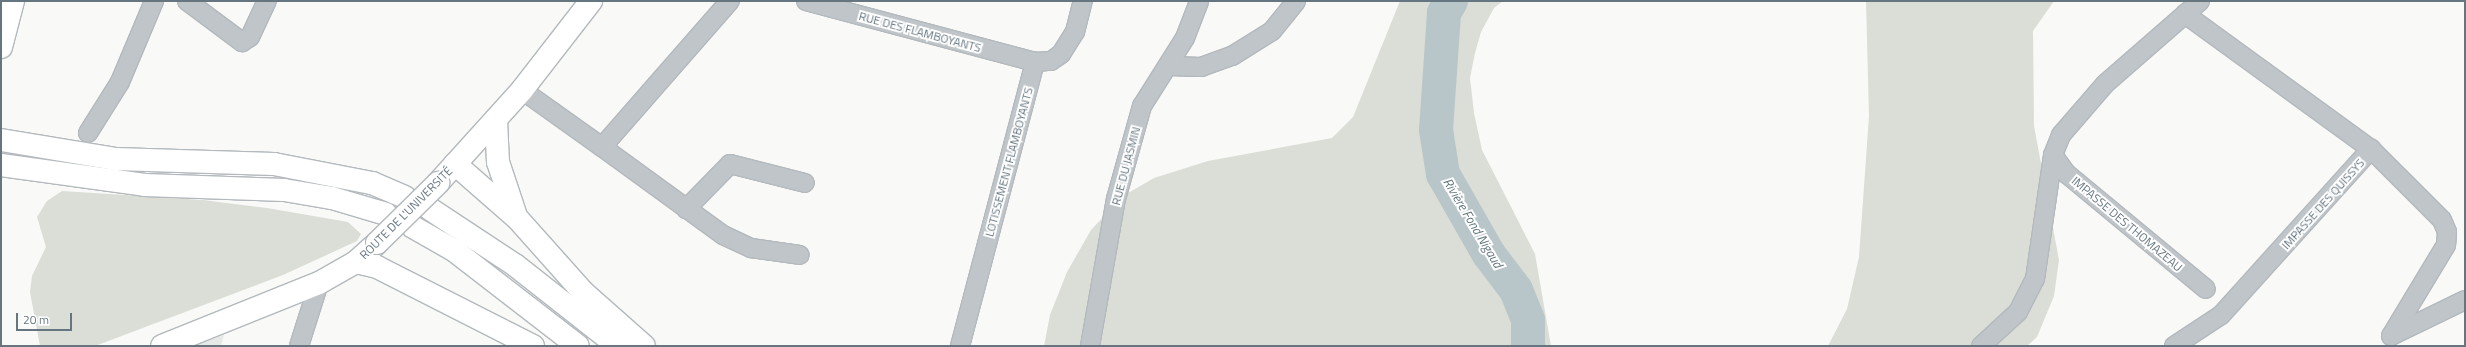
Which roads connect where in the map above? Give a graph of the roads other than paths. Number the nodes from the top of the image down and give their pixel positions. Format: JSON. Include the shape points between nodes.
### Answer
{"nodes":[{"id":1,"x":13,"y":1,"type":"edge"},
{"id":2,"x":154,"y":1,"type":"edge"},
{"id":3,"x":187,"y":1,"type":"edge"},
{"id":4,"x":267,"y":1,"type":"edge"},
{"id":5,"x":591,"y":1,"type":"edge"},
{"id":6,"x":730,"y":1,"type":"edge"},
{"id":7,"x":806,"y":1,"type":"edge"},
{"id":8,"x":1083,"y":1,"type":"edge"},
{"id":9,"x":1199,"y":1,"type":"edge"},
{"id":10,"x":1296,"y":1,"type":"edge"},
{"id":11,"x":2200,"y":1,"type":"edge"},
{"id":12,"x":2185,"y":14,"type":"junction"},
{"id":13,"x":1,"y":47,"type":"edge"},
{"id":14,"x":1035,"y":62,"type":"junction"},
{"id":15,"x":1169,"y":66,"type":"junction"},
{"id":16,"x":522,"y":90,"type":"junction"},
{"id":17,"x":496,"y":120,"type":"junction"},
{"id":18,"x":88,"y":133,"type":"dead end"},
{"id":19,"x":1,"y":140,"type":"edge"},
{"id":20,"x":602,"y":147,"type":"junction"},
{"id":21,"x":2371,"y":149,"type":"junction"},
{"id":22,"x":2053,"y":155,"type":"junction"},
{"id":23,"x":455,"y":164,"type":"junction"},
{"id":24,"x":1,"y":165,"type":"edge"},
{"id":25,"x":805,"y":183,"type":"dead end"},
{"id":26,"x":404,"y":197,"type":"dead end"},
{"id":27,"x":686,"y":208,"type":"junction"},
{"id":28,"x":430,"y":209,"type":"dead end"},
{"id":29,"x":386,"y":214,"type":"dead end"},
{"id":30,"x":517,"y":218,"type":"junction"},
{"id":31,"x":413,"y":227,"type":"dead end"},
{"id":32,"x":800,"y":255,"type":"dead end"},
{"id":33,"x":356,"y":262,"type":"junction"},
{"id":34,"x":318,"y":283,"type":"junction"},
{"id":35,"x":2206,"y":289,"type":"dead end"},
{"id":36,"x":2465,"y":300,"type":"edge"},
{"id":37,"x":2388,"y":341,"type":"edge"},
{"id":38,"x":162,"y":346,"type":"edge"},
{"id":39,"x":299,"y":346,"type":"edge"},
{"id":40,"x":533,"y":346,"type":"edge"},
{"id":41,"x":578,"y":346,"type":"edge"},
{"id":42,"x":618,"y":346,"type":"edge"},
{"id":43,"x":644,"y":346,"type":"edge"},
{"id":44,"x":960,"y":346,"type":"edge"},
{"id":45,"x":1090,"y":346,"type":"edge"},
{"id":46,"x":1981,"y":346,"type":"edge"},
{"id":47,"x":2174,"y":346,"type":"edge"}],
"edges":[{"from":1,"to":13,"type":"main road"},
{"from":2,"to":18,"type":"street","via":[[120,82]]},
{"from":3,"to":4,"type":"street","via":[[242,42],[250,37]]},
{"from":5,"to":16,"type":"main road","name":"ROUTE DE L'UNIVERSITÉ"},
{"from":6,"to":20,"type":"street"},
{"from":7,"to":14,"type":"street","name":"RUE DES FLAMBOYANTS"},
{"from":8,"to":14,"type":"street","via":[[1075,32],[1061,54],[1051,61]]},
{"from":9,"to":15,"type":"street","name":"RUE DU JASMIN","via":[[1185,38]]},
{"from":10,"to":15,"type":"street","via":[[1272,31],[1232,56],[1201,67]]},
{"from":11,"to":12,"type":"street"},
{"from":12,"to":21,"type":"street","name":"IMPASSE DES QUISSYS"},
{"from":12,"to":22,"type":"street","via":[[2105,84],[2061,136]]},
{"from":14,"to":44,"type":"street","name":"LOTISSEMENT FLAMBOYANTS"},
{"from":15,"to":45,"type":"street","name":"RUE DU JASMIN","via":[[1142,106],[1116,199]]},
{"from":16,"to":17,"type":"main road","name":"ROUTE DE L'UNIVERSITÉ"},
{"from":16,"to":20,"type":"street"},
{"from":17,"to":23,"type":"main road","name":"ROUTE DE L'UNIVERSITÉ"},
{"from":17,"to":30,"type":"main road","via":[[498,162]]},
{"from":19,"to":26,"type":"main road","via":[[116,159],[274,164],[372,183]]},
{"from":20,"to":27,"type":"street"},
{"from":21,"to":37,"type":"street","via":[[2442,220],[2447,232],[2446,245]]},
{"from":21,"to":47,"type":"street","name":"IMPASSE DES QUISSYS","via":[[2221,315]]},
{"from":22,"to":35,"type":"street","name":"IMPASSE DES THOMAZEAU","via":[[2067,174]]},
{"from":22,"to":46,"type":"street","via":[[2035,279],[2018,312]]},
{"from":23,"to":30,"type":"main road"},
{"from":23,"to":33,"type":"main road","name":"ROUTE DE L'UNIVERSITÉ","bridge":true},
{"from":24,"to":29,"type":"main road","via":[[145,185],[284,190],[332,198]]},
{"from":25,"to":27,"type":"street","via":[[730,164]]},
{"from":27,"to":32,"type":"street","via":[[723,235],[751,248]]},
{"from":28,"to":42,"type":"main road","via":[[515,265]]},
{"from":30,"to":43,"type":"main road","via":[[584,292]]},
{"from":31,"to":41,"type":"main road","via":[[461,255]]},
{"from":33,"to":34,"type":"main road","name":"ROUTE DE L'UNIVERSITÉ"},
{"from":33,"to":40,"type":"main road","via":[[376,268]]},
{"from":34,"to":38,"type":"main road","name":"ROUTE DE L'UNIVERSITÉ"},
{"from":34,"to":39,"type":"street"},
{"from":36,"to":37,"type":"street"}]}
